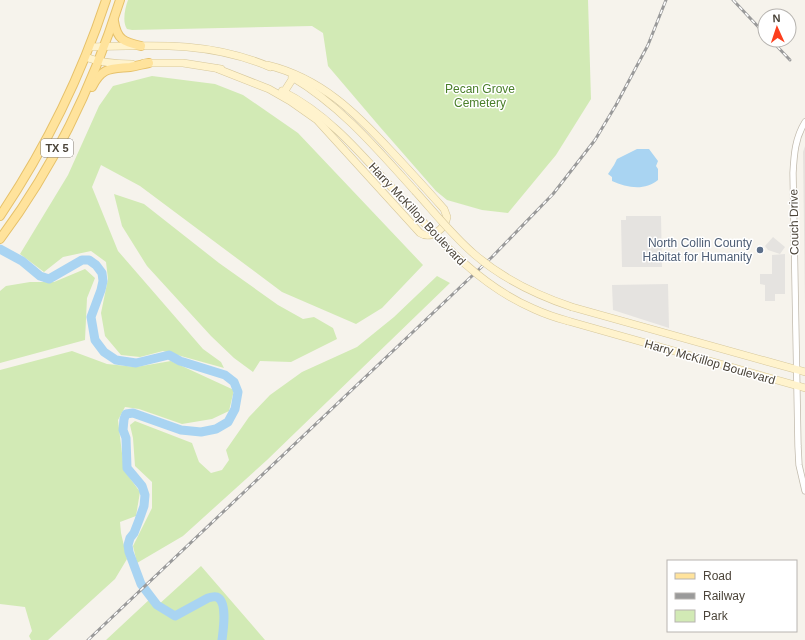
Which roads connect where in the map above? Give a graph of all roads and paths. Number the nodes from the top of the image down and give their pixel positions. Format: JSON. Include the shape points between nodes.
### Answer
{"nodes":[{"id":1,"x":106,"y":0,"type":"edge"},
{"id":2,"x":120,"y":0,"type":"edge"},
{"id":3,"x":114,"y":20,"type":"junction"},
{"id":4,"x":104,"y":46,"type":"junction"},
{"id":5,"x":141,"y":46,"type":"junction"},
{"id":6,"x":89,"y":47,"type":"junction"},
{"id":7,"x":85,"y":57,"type":"junction"},
{"id":8,"x":98,"y":62,"type":"junction"},
{"id":9,"x":149,"y":63,"type":"junction"},
{"id":10,"x":267,"y":66,"type":"junction"},
{"id":11,"x":218,"y":68,"type":"junction"},
{"id":12,"x":293,"y":78,"type":"junction"},
{"id":13,"x":284,"y":92,"type":"junction"},
{"id":14,"x":805,"y":122,"type":"edge"},
{"id":15,"x":64,"y":136,"type":"junction"},
{"id":16,"x":0,"y":216,"type":"edge"},
{"id":17,"x":0,"y":239,"type":"edge"},
{"id":18,"x":796,"y":370,"type":"junction"},
{"id":19,"x":805,"y":372,"type":"edge"},
{"id":20,"x":797,"y":386,"type":"junction"},
{"id":21,"x":805,"y":388,"type":"edge"},
{"id":22,"x":805,"y":491,"type":"edge"}],
"edges":[{"from":1,"to":6,"type":"main road","number":"TX 5"},
{"from":2,"to":3,"type":"main road","number":"TX 5"},
{"from":3,"to":4,"type":"main road","number":"TX 5"},
{"from":3,"to":5,"type":"main road","via":[[116,32],[122,40]]},
{"from":4,"to":5,"type":"main road","name":"Harry McKillop Boulevard"},
{"from":4,"to":6,"type":"main road","name":"Harry McKillop Boulevard"},
{"from":4,"to":8,"type":"main road","number":"TX 5"},
{"from":5,"to":10,"type":"main road","name":"Harry McKillop Boulevard","via":[[176,45],[205,48]]},
{"from":6,"to":7,"type":"main road","number":"TX 5"},
{"from":7,"to":8,"type":"main road","name":"Harry McKillop Boulevard"},
{"from":7,"to":16,"type":"main road","number":"TX 5","via":[[56,122],[28,173]]},
{"from":8,"to":9,"type":"main road","name":"Harry McKillop Boulevard"},
{"from":8,"to":15,"type":"main road","number":"TX 5"},
{"from":9,"to":11,"type":"main road","name":"Harry McKillop Boulevard"},
{"from":9,"to":15,"type":"main road","via":[[115,67],[101,73],[75,123]]},
{"from":10,"to":11,"type":"main road","via":[[283,69],[307,80],[353,112],[444,208],[448,217],[445,224],[434,234],[427,236],[420,233],[317,120],[269,89]]},
{"from":10,"to":12,"type":"main road","name":"Harry McKillop Boulevard"},
{"from":11,"to":13,"type":"main road","name":"Harry McKillop Boulevard","via":[[264,82]]},
{"from":12,"to":13,"type":"main road"},
{"from":12,"to":18,"type":"main road","name":"Harry McKillop Boulevard","bridge":true,"via":[[345,116],[464,244],[505,277],[553,301]]},
{"from":13,"to":20,"type":"main road","name":"Harry McKillop Boulevard","bridge":true,"via":[[302,102],[339,131],[464,264],[516,300],[568,321]]},
{"from":14,"to":18,"type":"street","name":"Couch Drive","via":[[797,139],[794,164]]},
{"from":15,"to":17,"type":"main road","number":"TX 5","via":[[36,186]]},
{"from":18,"to":19,"type":"main road","name":"Harry McKillop Boulevard"},
{"from":18,"to":20,"type":"street","name":"Couch Drive"},
{"from":20,"to":21,"type":"main road","name":"Harry McKillop Boulevard"},
{"from":20,"to":22,"type":"street","name":"Couch Drive","via":[[798,455]]}]}
